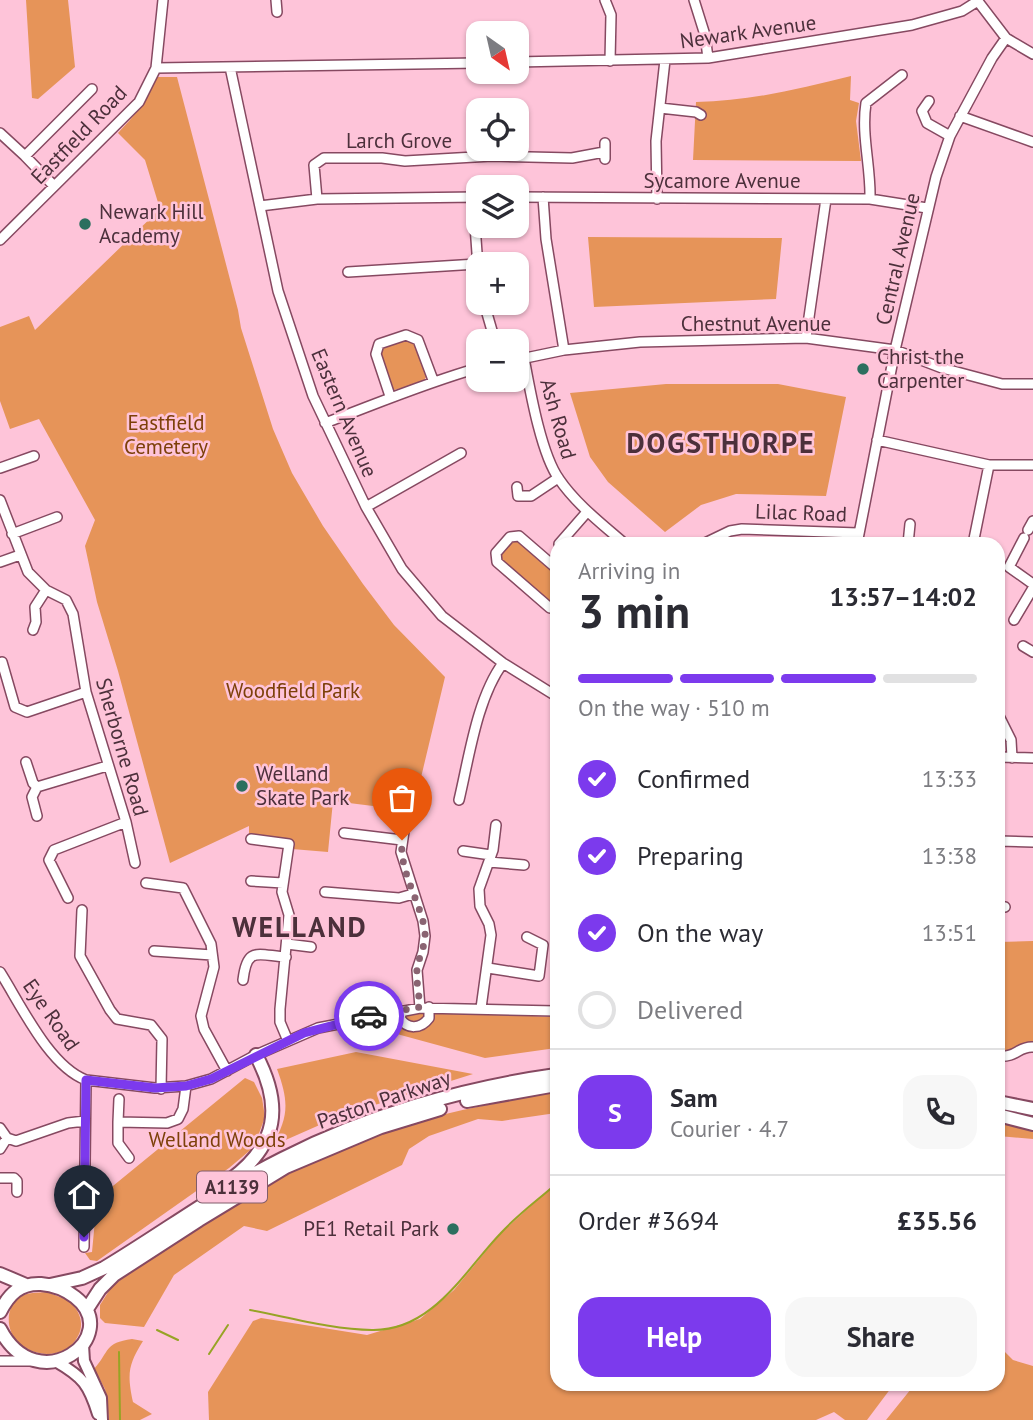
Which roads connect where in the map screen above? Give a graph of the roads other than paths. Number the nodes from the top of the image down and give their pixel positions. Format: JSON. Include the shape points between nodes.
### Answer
{"nodes":[{"id":1,"x":163,"y":0,"type":"edge"},
{"id":2,"x":276,"y":0,"type":"edge"},
{"id":3,"x":606,"y":0,"type":"edge"},
{"id":4,"x":694,"y":0,"type":"edge"},
{"id":5,"x":978,"y":1,"type":"edge"},
{"id":6,"x":277,"y":12,"type":"dead end"},
{"id":7,"x":1006,"y":38,"type":"junction"},
{"id":8,"x":1033,"y":54,"type":"edge"},
{"id":9,"x":708,"y":58,"type":"junction"},
{"id":10,"x":665,"y":60,"type":"junction"},
{"id":11,"x":610,"y":61,"type":"junction"},
{"id":12,"x":529,"y":62,"type":"edge"},
{"id":13,"x":466,"y":63,"type":"edge"},
{"id":14,"x":230,"y":67,"type":"junction"},
{"id":15,"x":156,"y":68,"type":"junction"},
{"id":16,"x":902,"y":75,"type":"dead end"},
{"id":17,"x":92,"y":89,"type":"dead end"},
{"id":18,"x":929,"y":101,"type":"dead end"},
{"id":19,"x":660,"y":108,"type":"junction"},
{"id":20,"x":701,"y":115,"type":"dead end"},
{"id":21,"x":960,"y":116,"type":"junction"},
{"id":22,"x":1,"y":135,"type":"edge"},
{"id":23,"x":950,"y":136,"type":"junction"},
{"id":24,"x":1033,"y":142,"type":"edge"},
{"id":25,"x":605,"y":151,"type":"dead end"},
{"id":26,"x":25,"y":156,"type":"junction"},
{"id":27,"x":54,"y":186,"type":"junction"},
{"id":28,"x":466,"y":197,"type":"edge"},
{"id":29,"x":529,"y":197,"type":"edge"},
{"id":30,"x":543,"y":197,"type":"junction"},
{"id":31,"x":317,"y":199,"type":"junction"},
{"id":32,"x":657,"y":199,"type":"junction"},
{"id":33,"x":826,"y":199,"type":"junction"},
{"id":34,"x":870,"y":199,"type":"junction"},
{"id":35,"x":260,"y":206,"type":"junction"},
{"id":36,"x":927,"y":208,"type":"junction"},
{"id":37,"x":0,"y":240,"type":"edge"},
{"id":38,"x":466,"y":266,"type":"edge"},
{"id":39,"x":348,"y":272,"type":"dead end"},
{"id":40,"x":806,"y":338,"type":"junction"},
{"id":41,"x":895,"y":350,"type":"junction"},
{"id":42,"x":564,"y":351,"type":"junction"},
{"id":43,"x":529,"y":357,"type":"edge"},
{"id":44,"x":466,"y":371,"type":"edge"},
{"id":45,"x":433,"y":380,"type":"junction"},
{"id":46,"x":1033,"y":384,"type":"edge"},
{"id":47,"x":529,"y":390,"type":"edge"},
{"id":48,"x":390,"y":396,"type":"junction"},
{"id":49,"x":325,"y":423,"type":"junction"},
{"id":50,"x":877,"y":440,"type":"junction"},
{"id":51,"x":461,"y":453,"type":"dead end"},
{"id":52,"x":34,"y":456,"type":"dead end"},
{"id":53,"x":989,"y":465,"type":"junction"},
{"id":54,"x":1033,"y":466,"type":"edge"},
{"id":55,"x":0,"y":468,"type":"edge"},
{"id":56,"x":558,"y":478,"type":"junction"},
{"id":57,"x":517,"y":487,"type":"dead end"},
{"id":58,"x":0,"y":500,"type":"edge"},
{"id":59,"x":366,"y":507,"type":"junction"},
{"id":60,"x":587,"y":512,"type":"junction"},
{"id":61,"x":57,"y":517,"type":"dead end"},
{"id":62,"x":910,"y":524,"type":"dead end"},
{"id":63,"x":1028,"y":530,"type":"edge"},
{"id":64,"x":858,"y":533,"type":"junction"},
{"id":65,"x":12,"y":534,"type":"junction"},
{"id":66,"x":566,"y":537,"type":"edge"},
{"id":67,"x":617,"y":537,"type":"edge"},
{"id":68,"x":716,"y":537,"type":"edge"},
{"id":69,"x":858,"y":537,"type":"edge"},
{"id":70,"x":909,"y":537,"type":"edge"},
{"id":71,"x":975,"y":537,"type":"edge"},
{"id":72,"x":20,"y":555,"type":"junction"},
{"id":73,"x":550,"y":555,"type":"edge"},
{"id":74,"x":547,"y":559,"type":"junction"},
{"id":75,"x":0,"y":562,"type":"edge"},
{"id":76,"x":550,"y":562,"type":"edge"},
{"id":77,"x":1033,"y":586,"type":"edge"},
{"id":78,"x":46,"y":590,"type":"junction"},
{"id":79,"x":550,"y":608,"type":"edge"},
{"id":80,"x":1014,"y":620,"type":"dead end"},
{"id":81,"x":33,"y":630,"type":"dead end"},
{"id":82,"x":1023,"y":646,"type":"dead end"},
{"id":83,"x":1033,"y":652,"type":"edge"},
{"id":84,"x":2,"y":662,"type":"edge"},
{"id":85,"x":503,"y":663,"type":"junction"},
{"id":86,"x":86,"y":692,"type":"junction"},
{"id":87,"x":550,"y":692,"type":"edge"},
{"id":88,"x":1005,"y":728,"type":"edge"},
{"id":89,"x":1005,"y":758,"type":"edge"},
{"id":90,"x":1012,"y":758,"type":"junction"},
{"id":91,"x":1033,"y":758,"type":"edge"},
{"id":92,"x":26,"y":762,"type":"dead end"},
{"id":93,"x":107,"y":766,"type":"junction"},
{"id":94,"x":37,"y":788,"type":"junction"},
{"id":95,"x":459,"y":800,"type":"dead end"},
{"id":96,"x":397,"y":804,"type":"dead end"},
{"id":97,"x":37,"y":816,"type":"dead end"},
{"id":98,"x":126,"y":821,"type":"junction"},
{"id":99,"x":496,"y":825,"type":"dead end"},
{"id":100,"x":344,"y":833,"type":"dead end"},
{"id":101,"x":251,"y":839,"type":"dead end"},
{"id":102,"x":402,"y":840,"type":"junction"},
{"id":103,"x":1005,"y":841,"type":"edge"},
{"id":104,"x":1033,"y":842,"type":"edge"},
{"id":105,"x":463,"y":851,"type":"dead end"},
{"id":106,"x":490,"y":858,"type":"junction"},
{"id":107,"x":135,"y":863,"type":"dead end"},
{"id":108,"x":524,"y":865,"type":"dead end"},
{"id":109,"x":251,"y":881,"type":"dead end"},
{"id":110,"x":146,"y":883,"type":"dead end"},
{"id":111,"x":283,"y":883,"type":"junction"},
{"id":112,"x":325,"y":892,"type":"dead end"},
{"id":113,"x":413,"y":894,"type":"junction"},
{"id":114,"x":68,"y":898,"type":"dead end"},
{"id":115,"x":82,"y":910,"type":"dead end"},
{"id":116,"x":527,"y":937,"type":"dead end"},
{"id":117,"x":287,"y":944,"type":"junction"},
{"id":118,"x":311,"y":947,"type":"dead end"},
{"id":119,"x":154,"y":951,"type":"dead end"},
{"id":120,"x":212,"y":956,"type":"junction"},
{"id":121,"x":286,"y":957,"type":"junction"},
{"id":122,"x":488,"y":968,"type":"junction"},
{"id":123,"x":0,"y":972,"type":"edge"},
{"id":124,"x":243,"y":980,"type":"dead end"},
{"id":125,"x":424,"y":1007,"type":"junction"},
{"id":126,"x":481,"y":1008,"type":"junction"},
{"id":127,"x":402,"y":1011,"type":"junction"},
{"id":128,"x":550,"y":1011,"type":"edge"},
{"id":129,"x":288,"y":1041,"type":"junction"},
{"id":130,"x":1033,"y":1047,"type":"edge"},
{"id":131,"x":256,"y":1055,"type":"junction"},
{"id":132,"x":1005,"y":1057,"type":"edge"},
{"id":133,"x":227,"y":1071,"type":"junction"},
{"id":134,"x":550,"y":1076,"type":"edge"},
{"id":135,"x":86,"y":1080,"type":"junction"},
{"id":136,"x":550,"y":1085,"type":"edge"},
{"id":137,"x":186,"y":1086,"type":"junction"},
{"id":138,"x":161,"y":1089,"type":"junction"},
{"id":139,"x":119,"y":1099,"type":"dead end"},
{"id":140,"x":1005,"y":1100,"type":"edge"},
{"id":141,"x":1033,"y":1101,"type":"edge"},
{"id":142,"x":1005,"y":1102,"type":"edge"},
{"id":143,"x":1033,"y":1109,"type":"edge"},
{"id":144,"x":1005,"y":1115,"type":"edge"},
{"id":145,"x":85,"y":1121,"type":"junction"},
{"id":146,"x":1033,"y":1121,"type":"edge"},
{"id":147,"x":118,"y":1122,"type":"junction"},
{"id":148,"x":0,"y":1128,"type":"edge"},
{"id":149,"x":7,"y":1138,"type":"junction"},
{"id":150,"x":0,"y":1149,"type":"edge"},
{"id":151,"x":129,"y":1158,"type":"dead end"},
{"id":152,"x":0,"y":1178,"type":"edge"},
{"id":153,"x":17,"y":1192,"type":"dead end"},
{"id":154,"x":174,"y":1224,"type":"junction"},
{"id":155,"x":86,"y":1241,"type":"dead end"},
{"id":156,"x":0,"y":1274,"type":"edge"},
{"id":157,"x":26,"y":1285,"type":"junction"},
{"id":158,"x":50,"y":1285,"type":"junction"},
{"id":159,"x":87,"y":1309,"type":"junction"},
{"id":160,"x":0,"y":1312,"type":"edge"},
{"id":161,"x":0,"y":1329,"type":"edge"},
{"id":162,"x":83,"y":1345,"type":"junction"},
{"id":163,"x":0,"y":1361,"type":"edge"},
{"id":164,"x":35,"y":1361,"type":"junction"},
{"id":165,"x":57,"y":1362,"type":"junction"},
{"id":166,"x":102,"y":1420,"type":"edge"}],
"edges":[{"from":1,"to":15,"type":"street","name":"Eastfield Road"},
{"from":2,"to":6,"type":"street"},
{"from":3,"to":11,"type":"street","via":[[611,15]]},
{"from":4,"to":9,"type":"street"},
{"from":5,"to":7,"type":"street"},
{"from":5,"to":9,"type":"street","name":"Newark Avenue","via":[[962,11],[912,25]]},
{"from":7,"to":8,"type":"street"},
{"from":7,"to":21,"type":"street","name":"Central Avenue"},
{"from":9,"to":10,"type":"street","name":"Newark Avenue"},
{"from":10,"to":11,"type":"street","name":"Newark Avenue"},
{"from":10,"to":19,"type":"street"},
{"from":11,"to":12,"type":"street","name":"Newark Avenue"},
{"from":13,"to":14,"type":"street"},
{"from":14,"to":15,"type":"street"},
{"from":14,"to":35,"type":"street","name":"Eastern Avenue"},
{"from":15,"to":27,"type":"street","name":"Eastfield Road","via":[[139,102]]},
{"from":16,"to":34,"type":"street","via":[[866,103],[863,121]]},
{"from":17,"to":26,"type":"street"},
{"from":18,"to":23,"type":"street","via":[[922,111],[927,123]]},
{"from":19,"to":20,"type":"street"},
{"from":19,"to":32,"type":"street"},
{"from":21,"to":23,"type":"street","name":"Central Avenue"},
{"from":21,"to":24,"type":"street"},
{"from":22,"to":26,"type":"street"},
{"from":23,"to":36,"type":"street","name":"Central Avenue"},
{"from":25,"to":31,"type":"street","name":"Larch Grove","via":[[572,158],[324,158],[314,165]]},
{"from":26,"to":27,"type":"street"},
{"from":27,"to":37,"type":"street","name":"Eastfield Road"},
{"from":28,"to":31,"type":"street"},
{"from":29,"to":30,"type":"street","name":"Sycamore Avenue"},
{"from":30,"to":32,"type":"street","name":"Sycamore Avenue"},
{"from":30,"to":42,"type":"street"},
{"from":31,"to":35,"type":"street"},
{"from":32,"to":33,"type":"street","name":"Sycamore Avenue"},
{"from":33,"to":34,"type":"street","name":"Sycamore Avenue"},
{"from":33,"to":40,"type":"street"},
{"from":34,"to":36,"type":"street","name":"Sycamore Avenue"},
{"from":35,"to":49,"type":"street","name":"Eastern Avenue","via":[[278,291]]},
{"from":36,"to":41,"type":"street","name":"Central Avenue"},
{"from":38,"to":39,"type":"street"},
{"from":40,"to":41,"type":"street","name":"Chestnut Avenue"},
{"from":40,"to":42,"type":"street","name":"Chestnut Avenue","via":[[640,342]]},
{"from":41,"to":46,"type":"street","name":"Chestnut Avenue","via":[[1002,384]]},
{"from":41,"to":50,"type":"street","name":"Central Avenue"},
{"from":42,"to":43,"type":"street","name":"Chestnut Avenue"},
{"from":44,"to":45,"type":"street"},
{"from":45,"to":48,"type":"street"},
{"from":45,"to":48,"type":"street","via":[[418,340],[406,335],[379,344],[376,354]]},
{"from":47,"to":56,"type":"street","name":"Ash Road"},
{"from":48,"to":49,"type":"street"},
{"from":49,"to":59,"type":"street","name":"Eastern Avenue"},
{"from":50,"to":53,"type":"street"},
{"from":50,"to":64,"type":"street","name":"Central Avenue"},
{"from":51,"to":59,"type":"street"},
{"from":52,"to":55,"type":"street"},
{"from":53,"to":54,"type":"street"},
{"from":53,"to":71,"type":"street"},
{"from":56,"to":57,"type":"street","via":[[531,496],[518,496]]},
{"from":56,"to":60,"type":"street","name":"Ash Road"},
{"from":58,"to":65,"type":"street","name":"Sherborne Road"},
{"from":59,"to":85,"type":"street","name":"Eastern Avenue","via":[[402,569],[442,616]]},
{"from":60,"to":66,"type":"street"},
{"from":60,"to":67,"type":"street","name":"Ash Road"},
{"from":61,"to":65,"type":"street"},
{"from":62,"to":70,"type":"street"},
{"from":63,"to":77,"type":"street","via":[[1009,567]]},
{"from":64,"to":68,"type":"street","name":"Lilac Road","via":[[741,528]]},
{"from":64,"to":69,"type":"street","name":"Central Avenue"},
{"from":65,"to":72,"type":"street","name":"Sherborne Road"},
{"from":72,"to":75,"type":"street"},
{"from":72,"to":78,"type":"street","name":"Sherborne Road","via":[[28,572]]},
{"from":73,"to":74,"type":"street"},
{"from":74,"to":76,"type":"street"},
{"from":74,"to":79,"type":"street","via":[[520,536],[510,537],[496,553],[497,562]]},
{"from":77,"to":80,"type":"street"},
{"from":78,"to":81,"type":"street","via":[[35,607]]},
{"from":78,"to":86,"type":"street","name":"Sherborne Road","via":[[66,600],[73,614]]},
{"from":82,"to":83,"type":"street"},
{"from":84,"to":86,"type":"street","via":[[15,707],[27,712]]},
{"from":85,"to":87,"type":"street","name":"Eastern Avenue"},
{"from":85,"to":95,"type":"street","via":[[492,677],[483,705]]},
{"from":86,"to":93,"type":"street","name":"Sherborne Road"},
{"from":88,"to":90,"type":"street"},
{"from":89,"to":90,"type":"street"},
{"from":90,"to":91,"type":"street"},
{"from":92,"to":94,"type":"street"},
{"from":93,"to":94,"type":"street"},
{"from":93,"to":98,"type":"street","name":"Sherborne Road"},
{"from":94,"to":97,"type":"street","via":[[32,797]]},
{"from":96,"to":102,"type":"street","via":[[396,810],[407,811]]},
{"from":98,"to":107,"type":"street","name":"Sherborne Road"},
{"from":98,"to":114,"type":"street","via":[[50,854]]},
{"from":99,"to":106,"type":"street"},
{"from":100,"to":102,"type":"street"},
{"from":101,"to":111,"type":"street","via":[[289,844]]},
{"from":102,"to":113,"type":"street"},
{"from":103,"to":104,"type":"street"},
{"from":105,"to":106,"type":"street"},
{"from":106,"to":108,"type":"street"},
{"from":106,"to":122,"type":"street","via":[[479,889],[480,906],[490,927]]},
{"from":109,"to":111,"type":"street"},
{"from":110,"to":120,"type":"street","via":[[183,887],[205,928]]},
{"from":111,"to":117,"type":"street","via":[[289,915]]},
{"from":112,"to":113,"type":"street","via":[[399,898]]},
{"from":113,"to":125,"type":"street","via":[[425,936],[417,970]]},
{"from":115,"to":138,"type":"street","via":[[79,956],[117,1018],[150,1026],[162,1039]]},
{"from":116,"to":122,"type":"street","via":[[543,945],[539,976]]},
{"from":117,"to":118,"type":"street"},
{"from":117,"to":121,"type":"street"},
{"from":119,"to":120,"type":"street"},
{"from":120,"to":133,"type":"street","via":[[214,967],[201,1016]]},
{"from":121,"to":124,"type":"street","via":[[255,954],[245,963]]},
{"from":121,"to":129,"type":"street","via":[[280,1009]]},
{"from":122,"to":126,"type":"street"},
{"from":123,"to":135,"type":"street","name":"Eye Road","via":[[57,1058]]},
{"from":125,"to":126,"type":"street"},
{"from":125,"to":127,"type":"street"},
{"from":125,"to":127,"type":"street","via":[[429,1018],[421,1026],[404,1024]]},
{"from":126,"to":128,"type":"street"},
{"from":127,"to":129,"type":"street","via":[[321,1027]]},
{"from":129,"to":131,"type":"street"},
{"from":130,"to":132,"type":"street"},
{"from":131,"to":133,"type":"street"},
{"from":131,"to":154,"type":"highway","via":[[274,1104],[264,1144],[242,1171]]},
{"from":133,"to":137,"type":"street"},
{"from":134,"to":154,"type":"highway","name":"Paston Parkway","number":"A1139","via":[[459,1095],[378,1119],[281,1159]]},
{"from":135,"to":138,"type":"street"},
{"from":135,"to":145,"type":"street"},
{"from":136,"to":159,"type":"highway","name":"Paston Parkway","number":"A1139","via":[[422,1114],[286,1167],[114,1275]]},
{"from":137,"to":138,"type":"street"},
{"from":137,"to":147,"type":"street","via":[[178,1119]]},
{"from":139,"to":147,"type":"street"},
{"from":140,"to":141,"type":"highway"},
{"from":142,"to":143,"type":"highway"},
{"from":144,"to":146,"type":"highway"},
{"from":145,"to":149,"type":"street","via":[[16,1141]]},
{"from":145,"to":155,"type":"street"},
{"from":147,"to":151,"type":"street","via":[[118,1143]]},
{"from":148,"to":149,"type":"street"},
{"from":149,"to":150,"type":"street"},
{"from":152,"to":153,"type":"street","via":[[14,1178]]},
{"from":154,"to":158,"type":"highway","name":"Paston Parkway","number":"A1139","via":[[96,1272]]},
{"from":156,"to":157,"type":"highway"},
{"from":157,"to":158,"type":"highway","name":"Paston Parkway"},
{"from":157,"to":160,"type":"highway","via":[[12,1293]]},
{"from":158,"to":159,"type":"highway","via":[[69,1292]]},
{"from":159,"to":162,"type":"highway","via":[[89,1330]]},
{"from":161,"to":164,"type":"highway","via":[[8,1343]]},
{"from":162,"to":165,"type":"highway"},
{"from":162,"to":166,"type":"main road","via":[[85,1366],[101,1398]]},
{"from":163,"to":164,"type":"street"},
{"from":164,"to":165,"type":"highway"},
{"from":165,"to":166,"type":"main road","via":[[83,1380]]}]}
